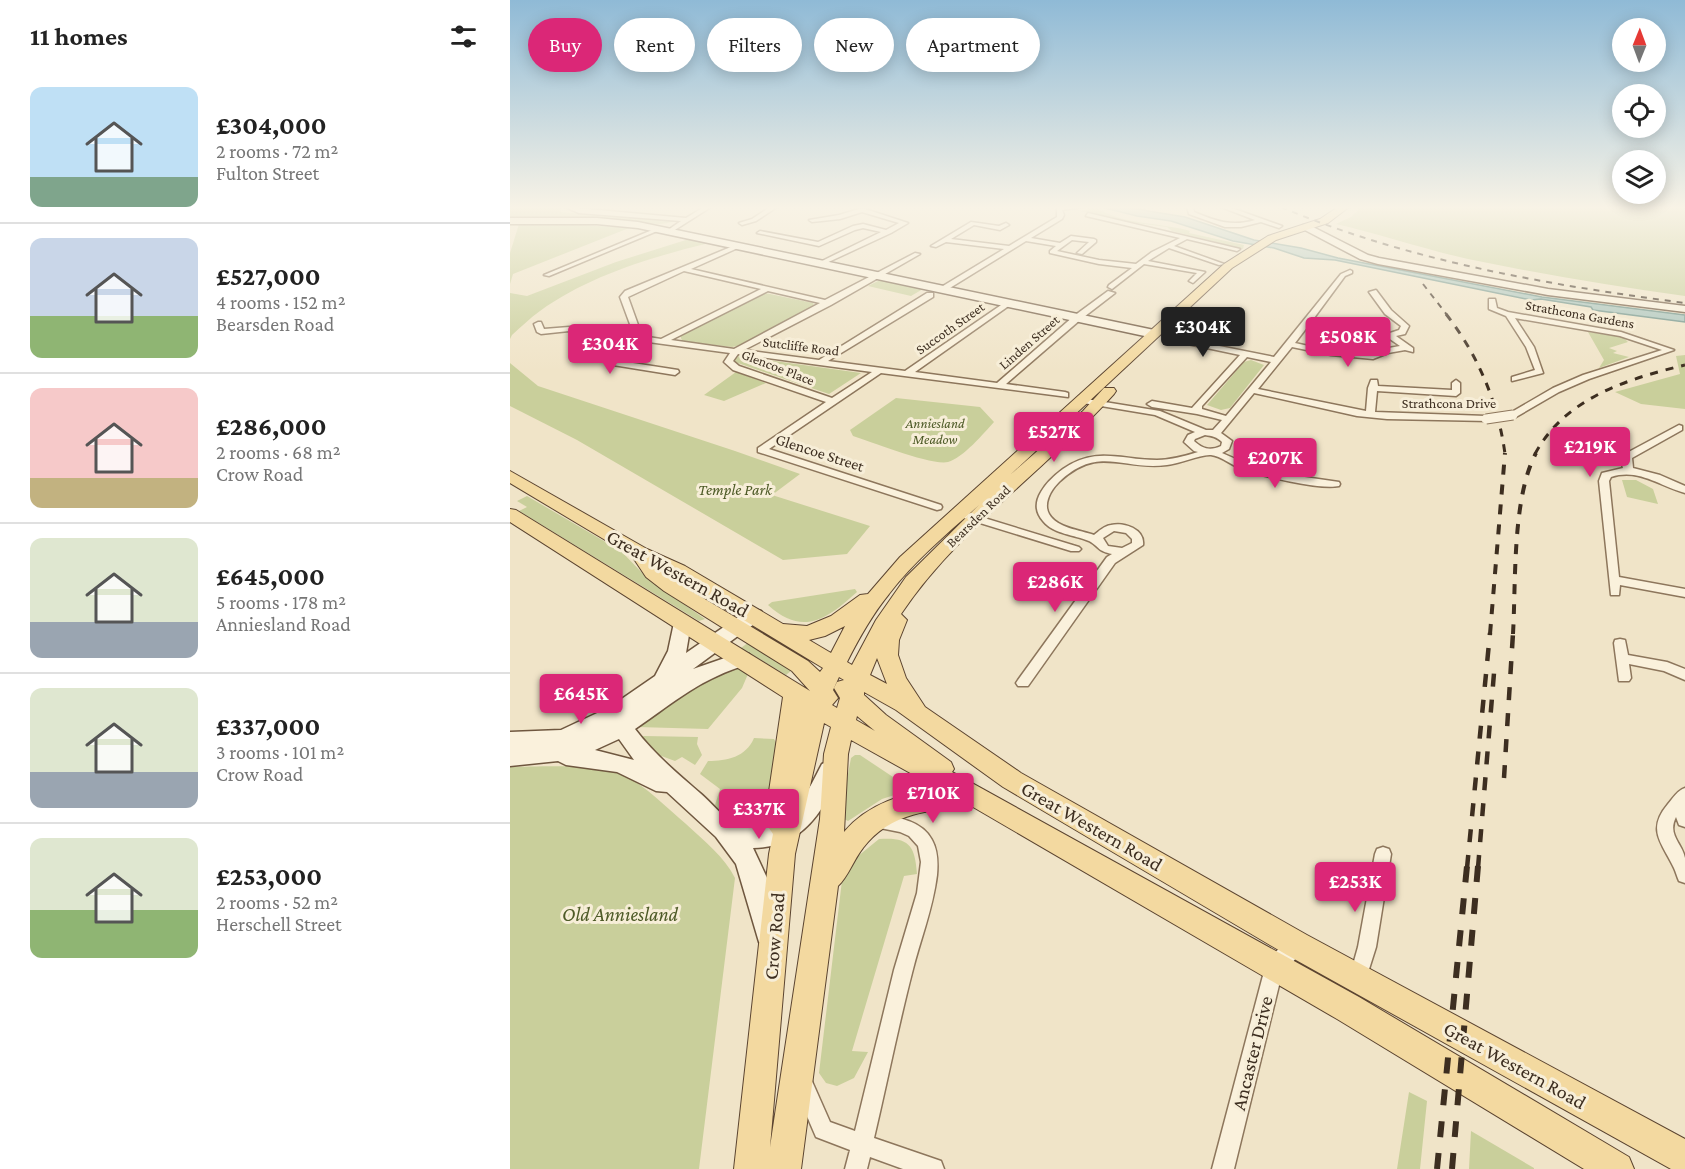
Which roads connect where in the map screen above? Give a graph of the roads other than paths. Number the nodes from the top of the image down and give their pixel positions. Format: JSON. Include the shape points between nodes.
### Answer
{"nodes":[{"id":1,"x":582,"y":262,"type":"edge"},
{"id":2,"x":701,"y":262,"type":"edge"},
{"id":3,"x":815,"y":262,"type":"edge"},
{"id":4,"x":825,"y":262,"type":"edge"},
{"id":5,"x":904,"y":262,"type":"edge"},
{"id":6,"x":988,"y":262,"type":"edge"},
{"id":7,"x":1119,"y":262,"type":"edge"},
{"id":8,"x":1144,"y":262,"type":"edge"},
{"id":9,"x":1214,"y":262,"type":"edge"},
{"id":10,"x":1243,"y":262,"type":"edge"},
{"id":11,"x":1381,"y":262,"type":"edge"},
{"id":12,"x":822,"y":263,"type":"junction"},
{"id":13,"x":1140,"y":264,"type":"junction"},
{"id":14,"x":1221,"y":264,"type":"dead end"},
{"id":15,"x":683,"y":269,"type":"junction"},
{"id":16,"x":1350,"y":272,"type":"dead end"},
{"id":17,"x":547,"y":275,"type":"dead end"},
{"id":18,"x":878,"y":276,"type":"junction"},
{"id":19,"x":1193,"y":281,"type":"dead end"},
{"id":20,"x":767,"y":289,"type":"junction"},
{"id":21,"x":942,"y":289,"type":"junction"},
{"id":22,"x":930,"y":295,"type":"dead end"},
{"id":23,"x":1392,"y":298,"type":"dead end"},
{"id":24,"x":1492,"y":301,"type":"dead end"},
{"id":25,"x":828,"y":303,"type":"junction"},
{"id":26,"x":1007,"y":303,"type":"junction"},
{"id":27,"x":1685,"y":309,"type":"edge"},
{"id":28,"x":1509,"y":315,"type":"junction"},
{"id":29,"x":1077,"y":318,"type":"junction"},
{"id":30,"x":1307,"y":319,"type":"junction"},
{"id":31,"x":538,"y":324,"type":"dead end"},
{"id":32,"x":1160,"y":335,"type":"junction"},
{"id":33,"x":1390,"y":335,"type":"junction"},
{"id":34,"x":639,"y":339,"type":"junction"},
{"id":35,"x":662,"y":342,"type":"junction"},
{"id":36,"x":1290,"y":345,"type":"junction"},
{"id":37,"x":1670,"y":350,"type":"joint"},
{"id":38,"x":736,"y":351,"type":"junction"},
{"id":39,"x":1245,"y":354,"type":"junction"},
{"id":40,"x":1275,"y":360,"type":"junction"},
{"id":41,"x":821,"y":362,"type":"junction"},
{"id":42,"x":880,"y":370,"type":"junction"},
{"id":43,"x":675,"y":372,"type":"dead end"},
{"id":44,"x":907,"y":374,"type":"junction"},
{"id":45,"x":1515,"y":379,"type":"dead end"},
{"id":46,"x":1456,"y":383,"type":"dead end"},
{"id":47,"x":999,"y":386,"type":"junction"},
{"id":48,"x":1252,"y":390,"type":"junction"},
{"id":49,"x":1065,"y":395,"type":"dead end"},
{"id":50,"x":831,"y":401,"type":"junction"},
{"id":51,"x":1090,"y":401,"type":"junction"},
{"id":52,"x":1152,"y":404,"type":"dead end"},
{"id":53,"x":1197,"y":411,"type":"junction"},
{"id":54,"x":1370,"y":414,"type":"junction"},
{"id":55,"x":1228,"y":419,"type":"junction"},
{"id":56,"x":1185,"y":426,"type":"junction"},
{"id":57,"x":1680,"y":428,"type":"dead end"},
{"id":58,"x":1203,"y":432,"type":"junction"},
{"id":59,"x":1216,"y":434,"type":"junction"},
{"id":60,"x":1191,"y":441,"type":"junction"},
{"id":61,"x":1217,"y":453,"type":"junction"},
{"id":62,"x":1180,"y":459,"type":"junction"},
{"id":63,"x":1628,"y":470,"type":"junction"},
{"id":64,"x":510,"y":476,"type":"edge"},
{"id":65,"x":1335,"y":484,"type":"dead end"},
{"id":66,"x":1685,"y":490,"type":"edge"},
{"id":67,"x":937,"y":507,"type":"dead end"},
{"id":68,"x":510,"y":514,"type":"edge"},
{"id":69,"x":966,"y":516,"type":"junction"},
{"id":70,"x":1105,"y":530,"type":"junction"},
{"id":71,"x":1084,"y":533,"type":"junction"},
{"id":72,"x":1100,"y":545,"type":"junction"},
{"id":73,"x":1075,"y":549,"type":"dead end"},
{"id":74,"x":1123,"y":552,"type":"junction"},
{"id":75,"x":1111,"y":560,"type":"junction"},
{"id":76,"x":913,"y":581,"type":"junction"},
{"id":77,"x":882,"y":589,"type":"junction"},
{"id":78,"x":1685,"y":593,"type":"edge"},
{"id":79,"x":745,"y":621,"type":"junction"},
{"id":80,"x":682,"y":623,"type":"junction"},
{"id":81,"x":778,"y":629,"type":"junction"},
{"id":82,"x":715,"y":642,"type":"junction"},
{"id":83,"x":1620,"y":643,"type":"dead end"},
{"id":84,"x":1622,"y":658,"type":"junction"},
{"id":85,"x":742,"y":659,"type":"junction"},
{"id":86,"x":835,"y":665,"type":"junction"},
{"id":87,"x":1685,"y":675,"type":"edge"},
{"id":88,"x":1624,"y":678,"type":"dead end"},
{"id":89,"x":661,"y":681,"type":"junction"},
{"id":90,"x":1023,"y":683,"type":"dead end"},
{"id":91,"x":854,"y":688,"type":"junction"},
{"id":92,"x":795,"y":693,"type":"junction"},
{"id":93,"x":819,"y":698,"type":"junction"},
{"id":94,"x":921,"y":714,"type":"junction"},
{"id":95,"x":620,"y":719,"type":"junction"},
{"id":96,"x":843,"y":724,"type":"junction"},
{"id":97,"x":510,"y":740,"type":"edge"},
{"id":98,"x":836,"y":754,"type":"junction"},
{"id":99,"x":552,"y":755,"type":"junction"},
{"id":100,"x":510,"y":757,"type":"edge"},
{"id":101,"x":977,"y":797,"type":"junction"},
{"id":102,"x":689,"y":799,"type":"junction"},
{"id":103,"x":1683,"y":807,"type":"edge"},
{"id":104,"x":875,"y":821,"type":"junction"},
{"id":105,"x":727,"y":833,"type":"junction"},
{"id":106,"x":784,"y":839,"type":"junction"},
{"id":107,"x":1383,"y":854,"type":"dead end"},
{"id":108,"x":1685,"y":871,"type":"edge"},
{"id":109,"x":1685,"y":876,"type":"edge"},
{"id":110,"x":822,"y":894,"type":"junction"},
{"id":111,"x":1297,"y":945,"type":"junction"},
{"id":112,"x":772,"y":947,"type":"junction"},
{"id":113,"x":1274,"y":968,"type":"junction"},
{"id":114,"x":1359,"y":978,"type":"junction"},
{"id":115,"x":1348,"y":1008,"type":"junction"},
{"id":116,"x":799,"y":1074,"type":"junction"},
{"id":117,"x":863,"y":1144,"type":"junction"},
{"id":118,"x":1685,"y":1158,"type":"edge"},
{"id":119,"x":751,"y":1169,"type":"edge"},
{"id":120,"x":784,"y":1169,"type":"edge"},
{"id":121,"x":856,"y":1169,"type":"edge"},
{"id":122,"x":933,"y":1169,"type":"edge"},
{"id":123,"x":1223,"y":1169,"type":"edge"},
{"id":124,"x":1617,"y":1169,"type":"edge"}],
"edges":[{"from":1,"to":17,"type":"street"},
{"from":2,"to":15,"type":"street"},
{"from":3,"to":12,"type":"street"},
{"from":4,"to":12,"type":"street"},
{"from":5,"to":18,"type":"street"},
{"from":6,"to":21,"type":"street"},
{"from":7,"to":13,"type":"street"},
{"from":8,"to":13,"type":"street","name":"Linden Street"},
{"from":9,"to":14,"type":"street"},
{"from":10,"to":32,"type":"main road","name":"Bearsden Road"},
{"from":11,"to":27,"type":"street","via":[[1548,292]]},
{"from":12,"to":18,"type":"street"},
{"from":13,"to":19,"type":"street","via":[[1202,272]]},
{"from":13,"to":29,"type":"street","name":"Linden Street"},
{"from":15,"to":20,"type":"street"},
{"from":15,"to":34,"type":"street","via":[[624,297]]},
{"from":16,"to":30,"type":"street","via":[[1343,275]]},
{"from":18,"to":21,"type":"street"},
{"from":18,"to":25,"type":"street"},
{"from":20,"to":25,"type":"street"},
{"from":20,"to":35,"type":"street"},
{"from":21,"to":26,"type":"street"},
{"from":22,"to":41,"type":"street"},
{"from":23,"to":33,"type":"street","via":[[1376,295],[1405,326],[1402,332]]},
{"from":24,"to":28,"type":"street","name":"Strathcona Gardens","via":[[1493,309]]},
{"from":25,"to":38,"type":"street"},
{"from":26,"to":29,"type":"street"},
{"from":26,"to":44,"type":"street","name":"Succoth Street"},
{"from":28,"to":37,"type":"street","name":"Strathcona Gardens","via":[[1621,334]]},
{"from":28,"to":45,"type":"street","via":[[1530,347],[1539,370],[1532,377]]},
{"from":29,"to":32,"type":"street"},
{"from":29,"to":47,"type":"street","name":"Linden Street"},
{"from":30,"to":33,"type":"street"},
{"from":30,"to":36,"type":"street"},
{"from":31,"to":34,"type":"street","name":"Sutcliffe Road","via":[[541,332],[569,329]]},
{"from":32,"to":39,"type":"street"},
{"from":32,"to":51,"type":"main road","name":"Bearsden Road"},
{"from":33,"to":36,"type":"street","via":[[1408,349],[1373,357]]},
{"from":34,"to":35,"type":"street","name":"Sutcliffe Road"},
{"from":34,"to":43,"type":"street","via":[[614,357],[616,363]]},
{"from":35,"to":38,"type":"street","name":"Sutcliffe Road"},
{"from":36,"to":40,"type":"street"},
{"from":37,"to":54,"type":"street","name":"Strathcona Drive","bridge":true,"via":[[1586,377],[1513,415],[1486,419]]},
{"from":38,"to":41,"type":"street","name":"Sutcliffe Road"},
{"from":38,"to":50,"type":"street","name":"Glencoe Place","via":[[728,362],[736,368]]},
{"from":39,"to":40,"type":"street"},
{"from":39,"to":53,"type":"street","via":[[1197,406]]},
{"from":40,"to":48,"type":"street"},
{"from":41,"to":42,"type":"street","name":"Sutcliffe Road"},
{"from":42,"to":44,"type":"street","name":"Sutcliffe Road"},
{"from":42,"to":50,"type":"street","name":"Glencoe Street"},
{"from":44,"to":47,"type":"street","name":"Sutcliffe Road"},
{"from":46,"to":54,"type":"street","via":[[1456,393],[1373,385]]},
{"from":47,"to":49,"type":"street","name":"Sutcliffe Road"},
{"from":48,"to":54,"type":"street","name":"Strathcona Drive"},
{"from":48,"to":55,"type":"street"},
{"from":50,"to":67,"type":"street","name":"Glencoe Street","via":[[761,450]]},
{"from":51,"to":56,"type":"street","via":[[1157,413]]},
{"from":51,"to":69,"type":"main road","name":"Bearsden Road"},
{"from":52,"to":53,"type":"street"},
{"from":53,"to":55,"type":"street"},
{"from":55,"to":59,"type":"street"},
{"from":56,"to":58,"type":"street"},
{"from":56,"to":60,"type":"street"},
{"from":57,"to":63,"type":"street","via":[[1627,457]]},
{"from":58,"to":59,"type":"street"},
{"from":58,"to":60,"type":"street"},
{"from":59,"to":61,"type":"street","via":[[1228,444]]},
{"from":60,"to":61,"type":"street"},
{"from":60,"to":62,"type":"street"},
{"from":61,"to":62,"type":"street"},
{"from":61,"to":65,"type":"street","via":[[1243,466],[1283,477]]},
{"from":62,"to":71,"type":"street","via":[[1154,463],[1102,457],[1084,460],[1067,470],[1043,495],[1040,507],[1056,526]]},
{"from":63,"to":66,"type":"street"},
{"from":63,"to":78,"type":"street","via":[[1606,475],[1604,481],[1615,586]]},
{"from":64,"to":79,"type":"main road","name":"Great Western Road","via":[[640,554],[659,578]]},
{"from":68,"to":80,"type":"main road","name":"Great Western Road"},
{"from":69,"to":73,"type":"street"},
{"from":69,"to":76,"type":"main road","name":"Bearsden Road"},
{"from":69,"to":77,"type":"main road","name":"Bearsden Road","via":[[907,561]]},
{"from":70,"to":71,"type":"street"},
{"from":70,"to":72,"type":"street","via":[[1098,537]]},
{"from":70,"to":74,"type":"street","via":[[1124,528],[1137,536],[1137,545]]},
{"from":71,"to":72,"type":"street"},
{"from":72,"to":74,"type":"street"},
{"from":72,"to":75,"type":"street"},
{"from":74,"to":75,"type":"street"},
{"from":75,"to":90,"type":"street"},
{"from":76,"to":91,"type":"main road","name":"Bearsden Road","via":[[883,625]]},
{"from":76,"to":94,"type":"main road","via":[[887,648],[895,676]]},
{"from":77,"to":81,"type":"main road","via":[[826,629],[796,634]]},
{"from":77,"to":86,"type":"main road","name":"Bearsden Road"},
{"from":79,"to":81,"type":"main road","name":"Great Western Road"},
{"from":79,"to":82,"type":"street"},
{"from":79,"to":93,"type":"main road","via":[[800,666]]},
{"from":80,"to":82,"type":"main road","name":"Great Western Road"},
{"from":80,"to":89,"type":"street","via":[[678,651]]},
{"from":81,"to":86,"type":"main road","name":"Great Western Road"},
{"from":82,"to":85,"type":"main road","name":"Great Western Road"},
{"from":82,"to":89,"type":"street"},
{"from":83,"to":84,"type":"street"},
{"from":84,"to":87,"type":"street"},
{"from":84,"to":88,"type":"street"},
{"from":85,"to":92,"type":"main road","name":"Great Western Road"},
{"from":85,"to":95,"type":"street","via":[[695,675]]},
{"from":86,"to":91,"type":"main road"},
{"from":86,"to":93,"type":"main road","name":"Bearsden Road"},
{"from":89,"to":95,"type":"street"},
{"from":91,"to":94,"type":"main road","name":"Great Western Road"},
{"from":91,"to":96,"type":"main road","name":"Bearsden Road"},
{"from":91,"to":101,"type":"main road","via":[[884,725]]},
{"from":92,"to":93,"type":"main road","name":"Great Western Road"},
{"from":92,"to":106,"type":"main road","via":[[780,806]]},
{"from":93,"to":96,"type":"main road","name":"Great Western Road"},
{"from":93,"to":106,"type":"main road","name":"Crow Road"},
{"from":94,"to":111,"type":"main road","name":"Great Western Road","via":[[1012,780]]},
{"from":95,"to":97,"type":"street","via":[[562,738]]},
{"from":95,"to":99,"type":"street","via":[[585,745]]},
{"from":95,"to":102,"type":"street","via":[[643,753]]},
{"from":96,"to":98,"type":"main road"},
{"from":96,"to":101,"type":"main road","name":"Great Western Road"},
{"from":98,"to":106,"type":"street","via":[[818,799]]},
{"from":98,"to":110,"type":"main road","via":[[833,819]]},
{"from":99,"to":100,"type":"street"},
{"from":99,"to":102,"type":"street","via":[[621,763],[642,770]]},
{"from":101,"to":104,"type":"main road","via":[[923,800],[894,809]]},
{"from":101,"to":113,"type":"main road","name":"Great Western Road"},
{"from":102,"to":105,"type":"street"},
{"from":103,"to":108,"type":"street","via":[[1668,815],[1664,826],[1668,843]]},
{"from":104,"to":110,"type":"main road","via":[[846,847]]},
{"from":104,"to":117,"type":"street","via":[[900,824],[919,833],[928,850],[928,881]]},
{"from":105,"to":106,"type":"street","via":[[745,838]]},
{"from":105,"to":112,"type":"street","via":[[753,873]]},
{"from":106,"to":112,"type":"main road","name":"Crow Road"},
{"from":107,"to":114,"type":"street"},
{"from":108,"to":109,"type":"street"},
{"from":110,"to":116,"type":"main road"},
{"from":111,"to":113,"type":"street"},
{"from":111,"to":114,"type":"main road","name":"Great Western Road"},
{"from":112,"to":119,"type":"main road","name":"Crow Road"},
{"from":113,"to":115,"type":"main road","name":"Great Western Road"},
{"from":113,"to":123,"type":"street","name":"Ancaster Drive"},
{"from":114,"to":115,"type":"street"},
{"from":114,"to":118,"type":"main road","name":"Great Western Road"},
{"from":115,"to":124,"type":"main road","name":"Great Western Road"},
{"from":116,"to":117,"type":"street","via":[[824,1130]]},
{"from":116,"to":120,"type":"main road"},
{"from":117,"to":121,"type":"street"},
{"from":117,"to":122,"type":"street"}]}
